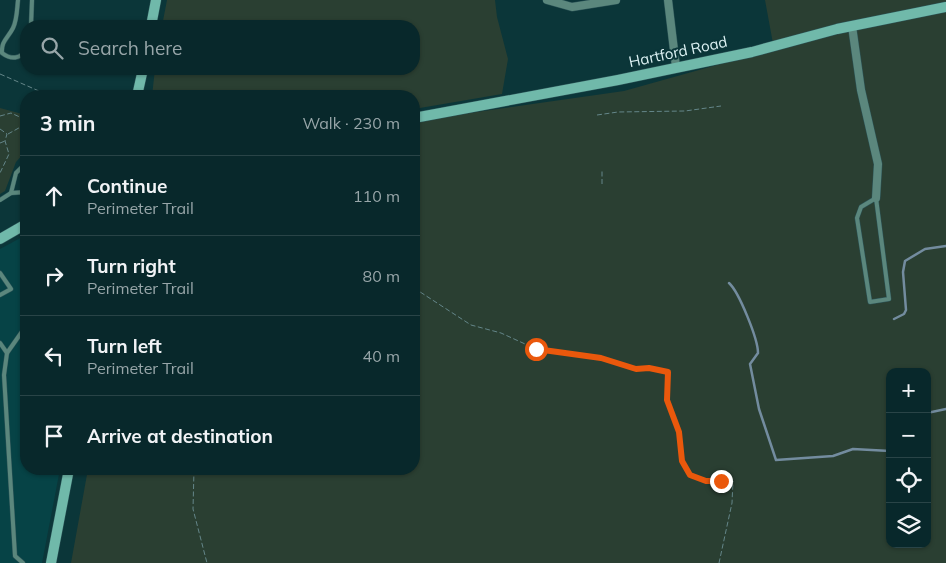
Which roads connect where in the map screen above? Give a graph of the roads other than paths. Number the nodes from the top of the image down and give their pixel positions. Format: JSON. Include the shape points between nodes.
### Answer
{"nodes":[{"id":1,"x":18,"y":0,"type":"edge"},
{"id":2,"x":32,"y":0,"type":"edge"},
{"id":3,"x":156,"y":0,"type":"edge"},
{"id":4,"x":547,"y":0,"type":"edge"},
{"id":5,"x":616,"y":0,"type":"edge"},
{"id":6,"x":668,"y":0,"type":"edge"},
{"id":7,"x":946,"y":7,"type":"edge"},
{"id":8,"x":31,"y":20,"type":"edge"},
{"id":9,"x":152,"y":20,"type":"edge"},
{"id":10,"x":852,"y":26,"type":"junction"},
{"id":11,"x":20,"y":56,"type":"edge"},
{"id":12,"x":676,"y":67,"type":"junction"},
{"id":13,"x":142,"y":75,"type":"edge"},
{"id":14,"x":139,"y":90,"type":"edge"},
{"id":15,"x":420,"y":117,"type":"edge"},
{"id":16,"x":20,"y":169,"type":"edge"},
{"id":17,"x":20,"y":193,"type":"edge"},
{"id":18,"x":11,"y":194,"type":"junction"},
{"id":19,"x":876,"y":198,"type":"junction"},
{"id":20,"x":0,"y":200,"type":"edge"},
{"id":21,"x":20,"y":227,"type":"edge"},
{"id":22,"x":0,"y":239,"type":"edge"},
{"id":23,"x":0,"y":273,"type":"edge"},
{"id":24,"x":0,"y":296,"type":"edge"},
{"id":25,"x":20,"y":335,"type":"edge"},
{"id":26,"x":0,"y":342,"type":"edge"},
{"id":27,"x":7,"y":353,"type":"junction"},
{"id":28,"x":68,"y":475,"type":"edge"},
{"id":29,"x":23,"y":563,"type":"edge"},
{"id":30,"x":51,"y":563,"type":"edge"}],
"edges":[{"from":1,"to":11,"type":"lane","via":[[13,28],[4,40],[2,53],[8,58]]},
{"from":2,"to":8,"type":"lane"},
{"from":3,"to":9,"type":"street"},
{"from":4,"to":5,"type":"street","via":[[572,7]]},
{"from":6,"to":12,"type":"street"},
{"from":7,"to":10,"type":"street","name":"Hartford Road"},
{"from":10,"to":12,"type":"street","name":"Hartford Road","via":[[752,52]]},
{"from":10,"to":19,"type":"street","via":[[861,90],[878,164]]},
{"from":12,"to":15,"type":"street","name":"Hartford Road"},
{"from":13,"to":14,"type":"street"},
{"from":16,"to":18,"type":"lane"},
{"from":17,"to":18,"type":"lane"},
{"from":18,"to":20,"type":"lane"},
{"from":19,"to":19,"type":"lane","via":[[861,207],[856,218],[870,302],[889,298]]},
{"from":21,"to":22,"type":"street"},
{"from":23,"to":24,"type":"lane","via":[[11,290]]},
{"from":25,"to":27,"type":"lane"},
{"from":26,"to":27,"type":"lane"},
{"from":27,"to":29,"type":"lane","via":[[4,375],[15,556]]},
{"from":28,"to":30,"type":"street"}]}
